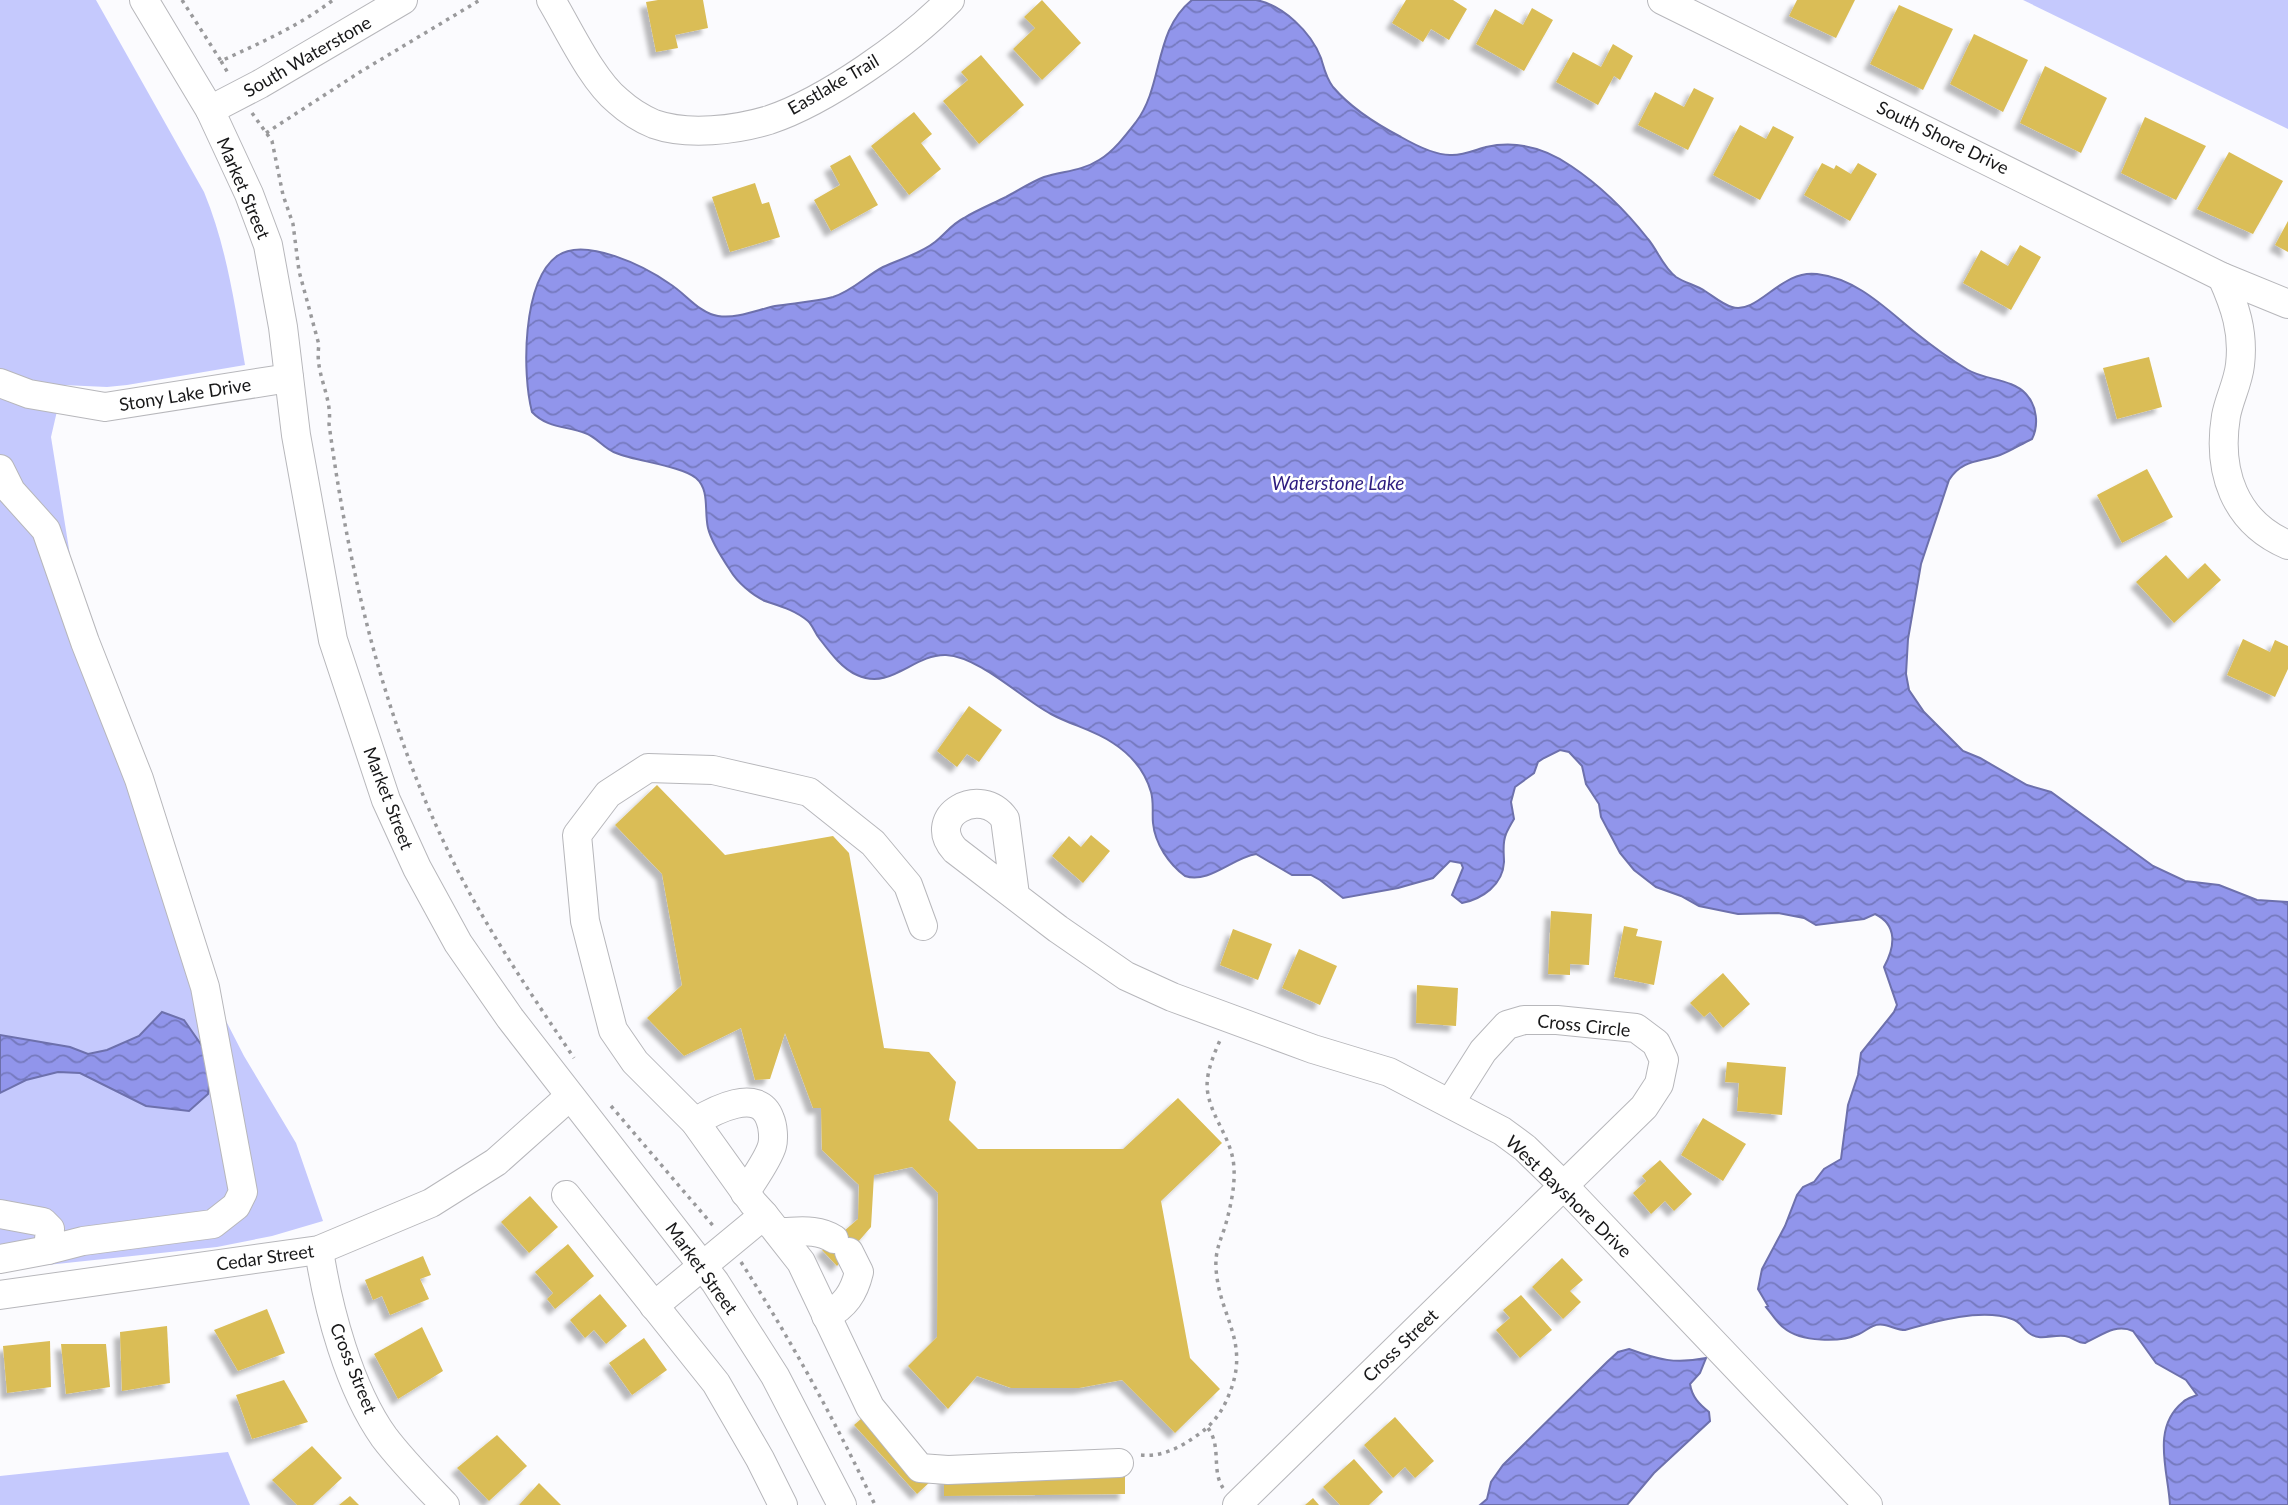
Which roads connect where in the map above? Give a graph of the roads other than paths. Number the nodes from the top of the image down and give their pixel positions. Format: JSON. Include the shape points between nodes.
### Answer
{"nodes":[{"id":1,"x":144,"y":0,"type":"edge"},
{"id":2,"x":403,"y":0,"type":"edge"},
{"id":3,"x":551,"y":0,"type":"edge"},
{"id":4,"x":950,"y":0,"type":"edge"},
{"id":5,"x":1662,"y":0,"type":"edge"},
{"id":6,"x":210,"y":110,"type":"junction"},
{"id":7,"x":2222,"y":277,"type":"junction"},
{"id":8,"x":2288,"y":304,"type":"edge"},
{"id":9,"x":289,"y":378,"type":"junction"},
{"id":10,"x":0,"y":383,"type":"edge"},
{"id":11,"x":0,"y":470,"type":"edge"},
{"id":12,"x":2288,"y":545,"type":"edge"},
{"id":13,"x":1015,"y":895,"type":"dead end"},
{"id":14,"x":923,"y":926,"type":"dead end"},
{"id":15,"x":570,"y":1096,"type":"junction"},
{"id":16,"x":1450,"y":1103,"type":"junction"},
{"id":17,"x":695,"y":1122,"type":"junction"},
{"id":18,"x":1564,"y":1186,"type":"junction"},
{"id":19,"x":745,"y":1193,"type":"junction"},
{"id":20,"x":566,"y":1195,"type":"dead end"},
{"id":21,"x":0,"y":1214,"type":"edge"},
{"id":22,"x":771,"y":1224,"type":"junction"},
{"id":23,"x":48,"y":1250,"type":"junction"},
{"id":24,"x":319,"y":1250,"type":"junction"},
{"id":25,"x":0,"y":1259,"type":"edge"},
{"id":26,"x":703,"y":1266,"type":"junction"},
{"id":27,"x":0,"y":1295,"type":"edge"},
{"id":28,"x":654,"y":1306,"type":"junction"},
{"id":29,"x":826,"y":1316,"type":"junction"},
{"id":30,"x":1119,"y":1463,"type":"road end"},
{"id":31,"x":1238,"y":1504,"type":"edge"},
{"id":32,"x":445,"y":1505,"type":"edge"},
{"id":33,"x":783,"y":1505,"type":"edge"},
{"id":34,"x":842,"y":1505,"type":"edge"},
{"id":35,"x":1868,"y":1505,"type":"edge"}],
"edges":[{"from":1,"to":6,"type":"street","name":"Market Street"},
{"from":2,"to":6,"type":"street","name":"South Waterstone"},
{"from":3,"to":4,"type":"street","name":"Eastlake Trail","via":[[599,81],[619,103],[654,124],[708,130],[770,119],[801,106],[871,64]]},
{"from":5,"to":7,"type":"street","name":"South Shore Drive"},
{"from":6,"to":9,"type":"street","name":"Market Street","via":[[268,245]]},
{"from":7,"to":8,"type":"street","name":"South Shore Drive"},
{"from":7,"to":12,"type":"street","via":[[2240,321],[2241,341],[2240,365],[2226,413],[2225,473],[2237,502],[2250,518]]},
{"from":9,"to":10,"type":"street","name":"Stony Lake Drive","via":[[105,407],[29,394]]},
{"from":9,"to":15,"type":"street","name":"Market Street","via":[[333,640],[386,800],[458,943]]},
{"from":11,"to":23,"type":"street","via":[[11,491],[46,530],[139,779],[205,987],[243,1192],[236,1206],[213,1224]]},
{"from":13,"to":16,"type":"street","name":"West Bayshore Drive","via":[[1126,976],[1172,997],[1389,1072]]},
{"from":14,"to":17,"type":"street","via":[[908,885],[873,843],[809,792],[713,770],[648,768],[608,793],[577,835],[585,920],[613,1030],[635,1062]]},
{"from":15,"to":24,"type":"street","name":"Cedar Street","via":[[496,1162],[431,1203]]},
{"from":15,"to":26,"type":"street","name":"Market Street"},
{"from":16,"to":18,"type":"street","name":"West Bayshore Drive","via":[[1509,1136]]},
{"from":16,"to":18,"type":"street","name":"Cross Circle","via":[[1483,1051],[1507,1025],[1557,1020],[1636,1028],[1656,1042],[1664,1060],[1659,1084],[1644,1107]]},
{"from":17,"to":19,"type":"street"},
{"from":17,"to":19,"type":"street","via":[[740,1103],[751,1103],[768,1114],[772,1146]]},
{"from":18,"to":31,"type":"street","name":"Cross Street"},
{"from":18,"to":35,"type":"street","name":"West Bayshore Drive"},
{"from":19,"to":22,"type":"street"},
{"from":20,"to":28,"type":"street"},
{"from":21,"to":23,"type":"street","via":[[50,1228]]},
{"from":22,"to":26,"type":"street","via":[[729,1245]]},
{"from":22,"to":29,"type":"street","via":[[801,1262]]},
{"from":22,"to":29,"type":"street","via":[[826,1234],[859,1272],[855,1289],[840,1308]]},
{"from":23,"to":25,"type":"street"},
{"from":24,"to":27,"type":"street","name":"Cedar Street"},
{"from":24,"to":32,"type":"street","name":"Cross Street","via":[[324,1287],[362,1398],[383,1436]]},
{"from":26,"to":28,"type":"street"},
{"from":26,"to":34,"type":"street","name":"Market Street","via":[[775,1376]]},
{"from":28,"to":33,"type":"street","via":[[716,1383]]},
{"from":29,"to":30,"type":"street","via":[[870,1407],[920,1468]]}]}
